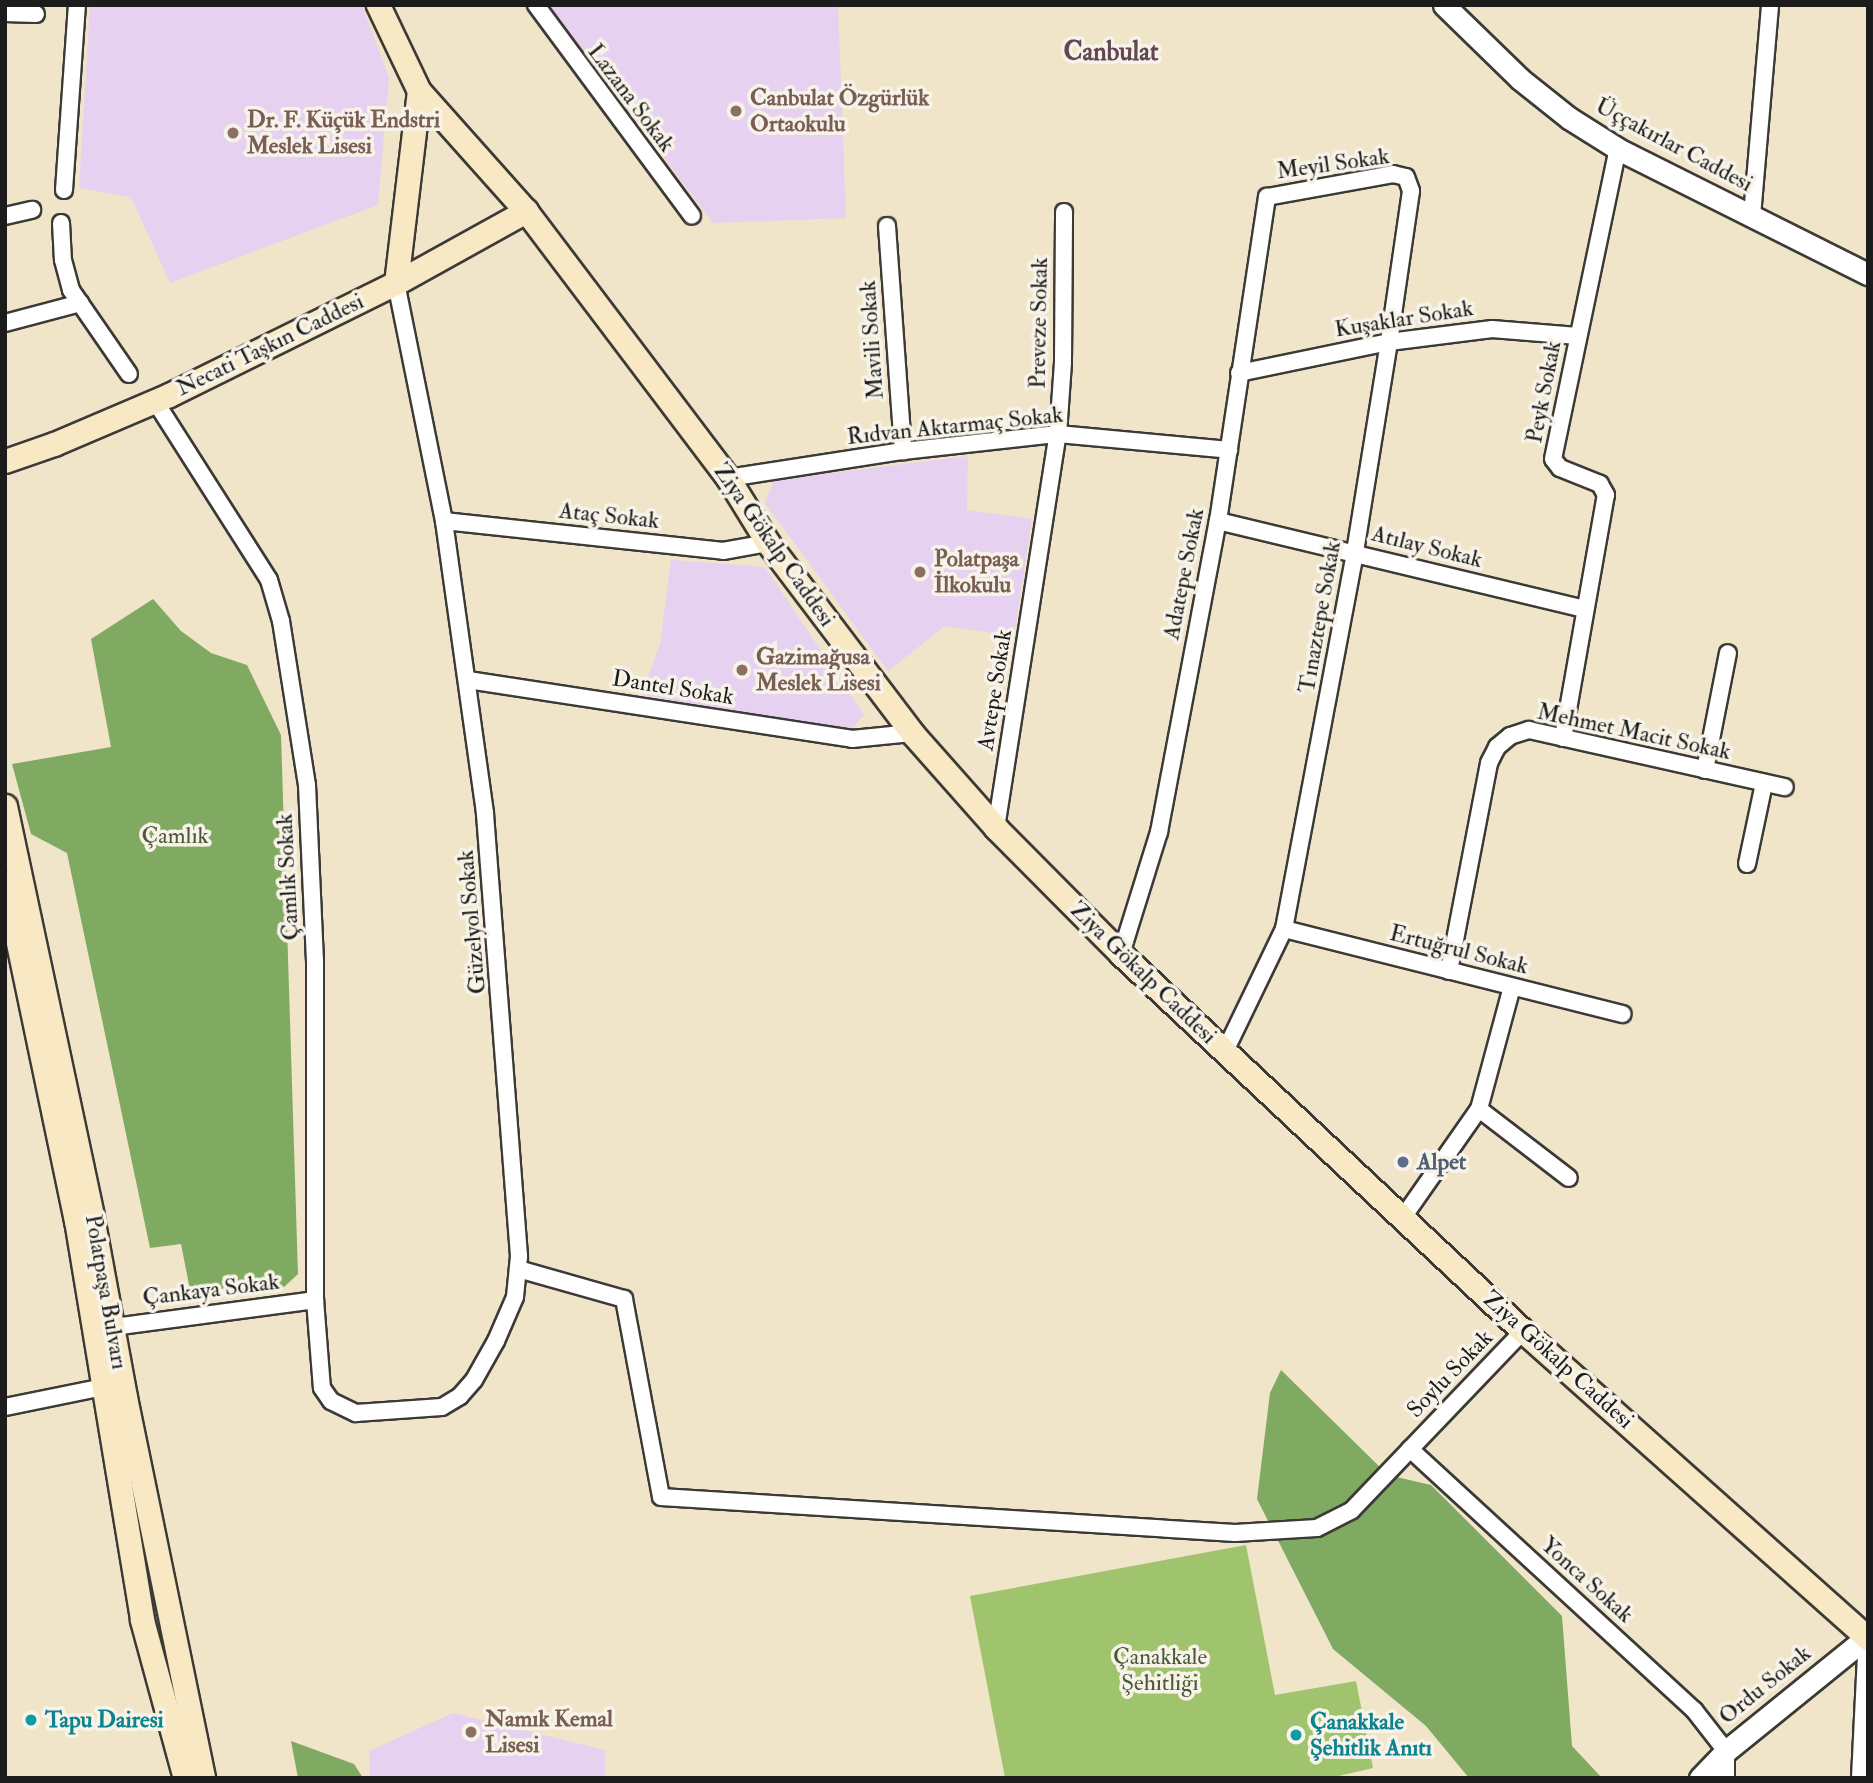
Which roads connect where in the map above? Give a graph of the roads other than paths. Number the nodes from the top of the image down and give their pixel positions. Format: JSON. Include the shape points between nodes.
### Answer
{"nodes":[{"id":1,"x":77,"y":5,"type":"edge"},
{"id":2,"x":379,"y":5,"type":"edge"},
{"id":3,"x":536,"y":5,"type":"edge"},
{"id":4,"x":1444,"y":5,"type":"edge"},
{"id":5,"x":1770,"y":5,"type":"edge"},
{"id":6,"x":5,"y":13,"type":"edge"},
{"id":7,"x":36,"y":14,"type":"dead end"},
{"id":8,"x":419,"y":91,"type":"junction"},
{"id":9,"x":1618,"y":149,"type":"junction"},
{"id":10,"x":1406,"y":177,"type":"joint"},
{"id":11,"x":65,"y":190,"type":"dead end"},
{"id":12,"x":1267,"y":197,"type":"joint"},
{"id":13,"x":32,"y":210,"type":"dead end"},
{"id":14,"x":526,"y":211,"type":"junction"},
{"id":15,"x":1064,"y":212,"type":"dead end"},
{"id":16,"x":5,"y":216,"type":"edge"},
{"id":17,"x":692,"y":216,"type":"dead end"},
{"id":18,"x":1752,"y":216,"type":"junction"},
{"id":19,"x":61,"y":223,"type":"dead end"},
{"id":20,"x":887,"y":226,"type":"dead end"},
{"id":21,"x":1868,"y":274,"type":"edge"},
{"id":22,"x":396,"y":283,"type":"junction"},
{"id":23,"x":79,"y":303,"type":"junction"},
{"id":24,"x":5,"y":323,"type":"edge"},
{"id":25,"x":1578,"y":336,"type":"junction"},
{"id":26,"x":1389,"y":342,"type":"junction"},
{"id":27,"x":1239,"y":373,"type":"junction"},
{"id":28,"x":130,"y":374,"type":"dead end"},
{"id":29,"x":155,"y":401,"type":"junction"},
{"id":30,"x":1058,"y":434,"type":"junction"},
{"id":31,"x":1229,"y":450,"type":"junction"},
{"id":32,"x":903,"y":451,"type":"junction"},
{"id":33,"x":5,"y":461,"type":"edge"},
{"id":34,"x":728,"y":478,"type":"junction"},
{"id":35,"x":444,"y":521,"type":"junction"},
{"id":36,"x":1218,"y":521,"type":"junction"},
{"id":37,"x":768,"y":543,"type":"junction"},
{"id":38,"x":1355,"y":553,"type":"junction"},
{"id":39,"x":1585,"y":609,"type":"junction"},
{"id":40,"x":1728,"y":653,"type":"dead end"},
{"id":41,"x":468,"y":680,"type":"junction"},
{"id":42,"x":912,"y":733,"type":"junction"},
{"id":43,"x":1563,"y":738,"type":"junction"},
{"id":44,"x":1705,"y":770,"type":"junction"},
{"id":45,"x":1764,"y":783,"type":"junction"},
{"id":46,"x":1785,"y":788,"type":"dead end"},
{"id":47,"x":5,"y":806,"type":"edge"},
{"id":48,"x":996,"y":828,"type":"junction"},
{"id":49,"x":1747,"y":864,"type":"dead end"},
{"id":50,"x":5,"y":881,"type":"edge"},
{"id":51,"x":1284,"y":929,"type":"junction"},
{"id":52,"x":1121,"y":954,"type":"junction"},
{"id":53,"x":1450,"y":971,"type":"junction"},
{"id":54,"x":1512,"y":987,"type":"junction"},
{"id":55,"x":1622,"y":1014,"type":"dead end"},
{"id":56,"x":1225,"y":1051,"type":"junction"},
{"id":57,"x":1479,"y":1110,"type":"junction"},
{"id":58,"x":1569,"y":1178,"type":"dead end"},
{"id":59,"x":1404,"y":1216,"type":"junction"},
{"id":60,"x":518,"y":1269,"type":"junction"},
{"id":61,"x":315,"y":1300,"type":"junction"},
{"id":62,"x":113,"y":1327,"type":"junction"},
{"id":63,"x":1523,"y":1331,"type":"junction"},
{"id":64,"x":103,"y":1387,"type":"junction"},
{"id":65,"x":323,"y":1388,"type":"joint"},
{"id":66,"x":5,"y":1406,"type":"edge"},
{"id":67,"x":1410,"y":1449,"type":"junction"},
{"id":68,"x":1867,"y":1637,"type":"edge"},
{"id":69,"x":1726,"y":1751,"type":"junction"},
{"id":70,"x":185,"y":1778,"type":"edge"},
{"id":71,"x":203,"y":1778,"type":"edge"},
{"id":72,"x":1700,"y":1778,"type":"edge"},
{"id":73,"x":1726,"y":1778,"type":"edge"},
{"id":74,"x":1860,"y":1778,"type":"edge"}],
"edges":[{"from":1,"to":11,"type":"street"},
{"from":2,"to":8,"type":"main road"},
{"from":3,"to":17,"type":"street","name":"Lazana Sokak"},
{"from":4,"to":9,"type":"street","name":"Üççakırlar Caddesi","via":[[1520,79]]},
{"from":5,"to":18,"type":"street"},
{"from":6,"to":7,"type":"street"},
{"from":8,"to":14,"type":"main road","name":"Ziya Gökalp Caddesi"},
{"from":8,"to":22,"type":"main road"},
{"from":9,"to":18,"type":"street","name":"Üççakırlar Caddesi"},
{"from":9,"to":25,"type":"street","name":"Peyk Sokak"},
{"from":10,"to":12,"type":"street","name":"Meyil Sokak","via":[[1393,174]]},
{"from":10,"to":26,"type":"street","name":"Tınaztepe Sokak","via":[[1411,191]]},
{"from":12,"to":27,"type":"street","name":"Adatepe Sokak"},
{"from":13,"to":16,"type":"street"},
{"from":14,"to":22,"type":"main road","name":"Necati Taşkın Caddesi"},
{"from":14,"to":34,"type":"main road","name":"Ziya Gökalp Caddesi"},
{"from":15,"to":30,"type":"street","name":"Preveze Sokak"},
{"from":18,"to":21,"type":"street","name":"Üççakırlar Caddesi"},
{"from":19,"to":23,"type":"street","via":[[62,260]]},
{"from":20,"to":32,"type":"street","name":"Mavili Sokak"},
{"from":22,"to":29,"type":"main road","name":"Necati Taşkın Caddesi"},
{"from":22,"to":35,"type":"street","name":"Güzelyol Sokak"},
{"from":23,"to":24,"type":"street"},
{"from":23,"to":28,"type":"street"},
{"from":25,"to":26,"type":"street","name":"Kuşaklar Sokak","via":[[1492,329]]},
{"from":25,"to":39,"type":"street","name":"Peyk Sokak","via":[[1553,459],[1572,475],[1600,484],[1606,495]]},
{"from":26,"to":27,"type":"street","name":"Kuşaklar Sokak"},
{"from":26,"to":38,"type":"street","name":"Tınaztepe Sokak"},
{"from":27,"to":31,"type":"street","name":"Adatepe Sokak"},
{"from":29,"to":33,"type":"main road","name":"Necati Taşkın Caddesi"},
{"from":29,"to":61,"type":"street","name":"Çamlık Sokak","via":[[269,580],[281,621],[307,799],[315,961]]},
{"from":30,"to":31,"type":"street","name":"Rıdvan Aktarmaç Sokak"},
{"from":30,"to":32,"type":"street","name":"Rıdvan Aktarmaç Sokak"},
{"from":30,"to":48,"type":"street","name":"Avtepe Sokak"},
{"from":31,"to":36,"type":"street","name":"Adatepe Sokak"},
{"from":32,"to":34,"type":"street","name":"Rıdvan Aktarmaç Sokak"},
{"from":34,"to":37,"type":"main road","name":"Ziya Gökalp Caddesi"},
{"from":35,"to":37,"type":"street","name":"Ataç Sokak","via":[[723,551]]},
{"from":35,"to":41,"type":"street","name":"Güzelyol Sokak"},
{"from":36,"to":38,"type":"street","name":"Atılay Sokak"},
{"from":36,"to":52,"type":"street","name":"Adatepe Sokak","via":[[1159,832]]},
{"from":37,"to":42,"type":"main road","name":"Ziya Gökalp Caddesi"},
{"from":38,"to":39,"type":"street","name":"Atılay Sokak"},
{"from":38,"to":51,"type":"street","name":"Tınaztepe Sokak"},
{"from":39,"to":43,"type":"street","name":"Peyk Sokak"},
{"from":40,"to":44,"type":"street"},
{"from":41,"to":42,"type":"street","name":"Dantel Sokak","via":[[852,739]]},
{"from":41,"to":60,"type":"street","name":"Güzelyol Sokak","via":[[502,994]]},
{"from":42,"to":48,"type":"main road","name":"Ziya Gökalp Caddesi"},
{"from":43,"to":44,"type":"street","name":"Mehmet Macit Sokak"},
{"from":43,"to":53,"type":"street","name":"Mehmet Macit Sokak","via":[[1529,730],[1510,736],[1497,747],[1489,763]]},
{"from":44,"to":45,"type":"street","name":"Mehmet Macit Sokak"},
{"from":45,"to":46,"type":"street","name":"Mehmet Macit Sokak"},
{"from":45,"to":49,"type":"street"},
{"from":47,"to":62,"type":"main road","name":"Polatpaşa Bulvarı"},
{"from":48,"to":52,"type":"main road","name":"Ziya Gökalp Caddesi"},
{"from":50,"to":64,"type":"main road","name":"Polatpaşa Bulvarı","via":[[76,1220]]},
{"from":51,"to":53,"type":"street","name":"Ertuğrul Sokak"},
{"from":51,"to":56,"type":"street","name":"Tınaztepe Sokak"},
{"from":52,"to":56,"type":"main road","name":"Ziya Gökalp Caddesi"},
{"from":53,"to":54,"type":"street","name":"Ertuğrul Sokak"},
{"from":54,"to":55,"type":"street","name":"Ertuğrul Sokak"},
{"from":54,"to":57,"type":"street"},
{"from":56,"to":59,"type":"main road","name":"Ziya Gökalp Caddesi"},
{"from":57,"to":58,"type":"street"},
{"from":57,"to":59,"type":"street"},
{"from":59,"to":63,"type":"main road","name":"Ziya Gökalp Caddesi"},
{"from":60,"to":65,"type":"street","name":"Güzelyol Sokak","via":[[515,1297],[496,1341],[474,1380],[442,1408],[356,1413],[331,1401]]},
{"from":60,"to":67,"type":"street","name":"Soylu Sokak","via":[[624,1298],[661,1497],[1235,1533],[1317,1528],[1352,1510]]},
{"from":61,"to":62,"type":"street","name":"Çankaya Sokak"},
{"from":61,"to":65,"type":"street","name":"Çamlık Sokak"},
{"from":62,"to":71,"type":"main road","name":"Polatpaşa Bulvarı"},
{"from":63,"to":67,"type":"street","name":"Soylu Sokak"},
{"from":63,"to":68,"type":"main road","name":"Ziya Gökalp Caddesi"},
{"from":64,"to":66,"type":"street"},
{"from":64,"to":70,"type":"main road","name":"Polatpaşa Bulvarı","via":[[142,1620]]},
{"from":67,"to":69,"type":"street","name":"Yonca Sokak","via":[[1694,1710]]},
{"from":68,"to":69,"type":"street","name":"Ordu Sokak"},
{"from":68,"to":74,"type":"street"},
{"from":69,"to":72,"type":"street","name":"Ordu Sokak"},
{"from":69,"to":73,"type":"street"}]}
